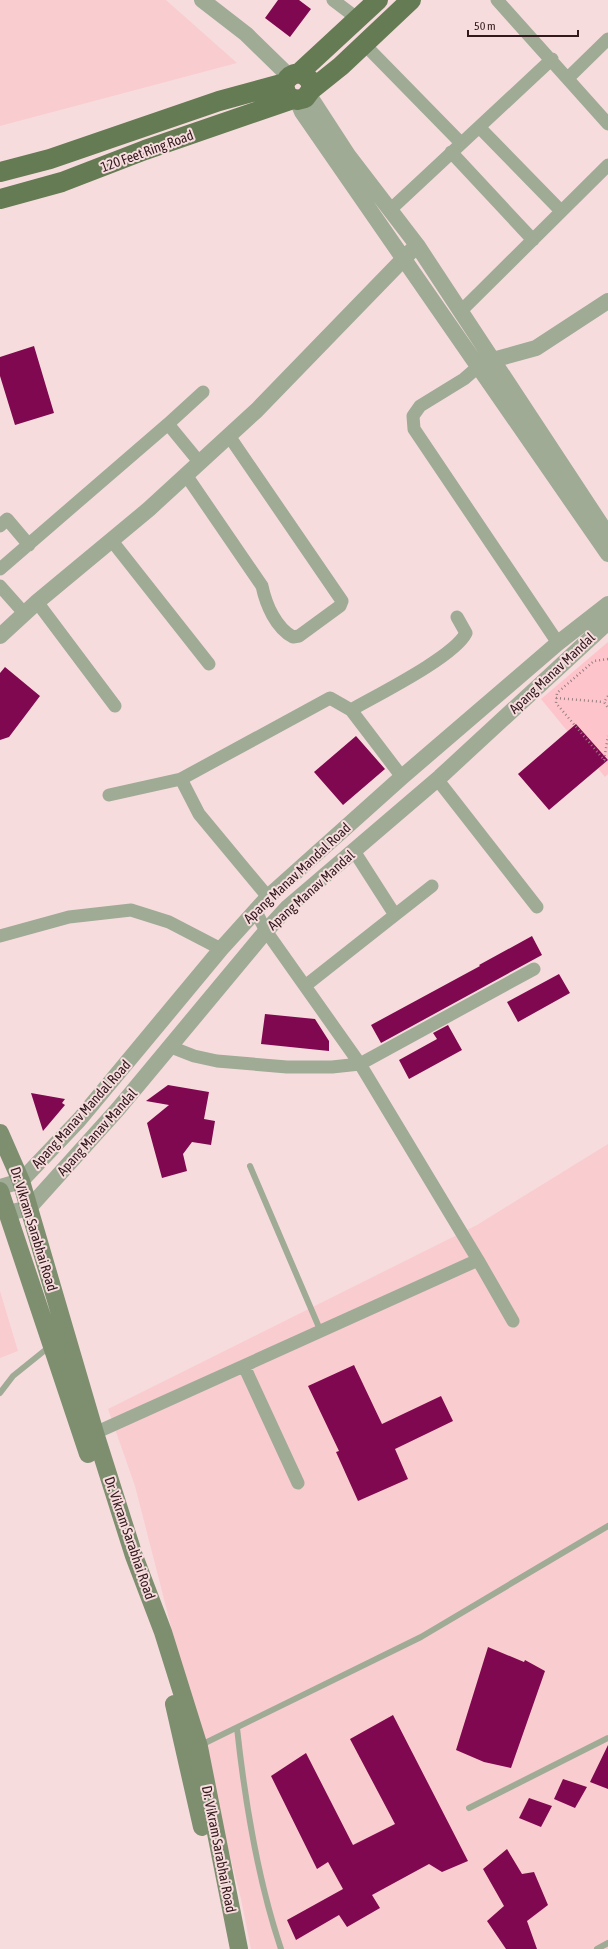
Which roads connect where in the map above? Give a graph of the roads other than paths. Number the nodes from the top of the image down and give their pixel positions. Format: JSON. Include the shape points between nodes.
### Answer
{"nodes":[{"id":1,"x":202,"y":0,"type":"edge"},
{"id":2,"x":333,"y":0,"type":"edge"},
{"id":3,"x":378,"y":0,"type":"edge"},
{"id":4,"x":411,"y":0,"type":"edge"},
{"id":5,"x":497,"y":0,"type":"edge"},
{"id":6,"x":358,"y":19,"type":"junction"},
{"id":7,"x":608,"y":39,"type":"edge"},
{"id":8,"x":364,"y":44,"type":"junction"},
{"id":9,"x":552,"y":59,"type":"junction"},
{"id":10,"x":568,"y":78,"type":"junction"},
{"id":11,"x":298,"y":88,"type":"junction"},
{"id":12,"x":608,"y":124,"type":"edge"},
{"id":13,"x":478,"y":127,"type":"junction"},
{"id":14,"x":461,"y":143,"type":"junction"},
{"id":15,"x":451,"y":152,"type":"junction"},
{"id":16,"x":608,"y":165,"type":"edge"},
{"id":17,"x":0,"y":172,"type":"edge"},
{"id":18,"x":0,"y":199,"type":"edge"},
{"id":19,"x":390,"y":210,"type":"junction"},
{"id":20,"x":561,"y":211,"type":"junction"},
{"id":21,"x":533,"y":240,"type":"junction"},
{"id":22,"x":417,"y":245,"type":"junction"},
{"id":23,"x":404,"y":258,"type":"junction"},
{"id":24,"x":608,"y":300,"type":"edge"},
{"id":25,"x":460,"y":312,"type":"junction"},
{"id":26,"x":486,"y":363,"type":"junction"},
{"id":27,"x":202,"y":392,"type":"dead end"},
{"id":28,"x":168,"y":424,"type":"junction"},
{"id":29,"x":229,"y":436,"type":"junction"},
{"id":30,"x":200,"y":463,"type":"junction"},
{"id":31,"x":186,"y":475,"type":"junction"},
{"id":32,"x":0,"y":526,"type":"edge"},
{"id":33,"x":608,"y":535,"type":"edge"},
{"id":34,"x":112,"y":541,"type":"junction"},
{"id":35,"x":29,"y":544,"type":"junction"},
{"id":36,"x":608,"y":554,"type":"edge"},
{"id":37,"x":0,"y":569,"type":"edge"},
{"id":38,"x":0,"y":586,"type":"edge"},
{"id":39,"x":37,"y":602,"type":"junction"},
{"id":40,"x":608,"y":604,"type":"edge"},
{"id":41,"x":24,"y":613,"type":"junction"},
{"id":42,"x":457,"y":617,"type":"dead end"},
{"id":43,"x":608,"y":622,"type":"edge"},
{"id":44,"x":0,"y":636,"type":"edge"},
{"id":45,"x":558,"y":643,"type":"junction"},
{"id":46,"x":209,"y":664,"type":"dead end"},
{"id":47,"x":115,"y":706,"type":"dead end"},
{"id":48,"x":350,"y":710,"type":"junction"},
{"id":49,"x":424,"y":758,"type":"junction"},
{"id":50,"x":402,"y":777,"type":"junction"},
{"id":51,"x":439,"y":778,"type":"junction"},
{"id":52,"x":181,"y":779,"type":"junction"},
{"id":53,"x":109,"y":795,"type":"dead end"},
{"id":54,"x":354,"y":851,"type":"junction"},
{"id":55,"x":432,"y":886,"type":"dead end"},
{"id":56,"x":268,"y":897,"type":"junction"},
{"id":57,"x":537,"y":907,"type":"dead end"},
{"id":58,"x":255,"y":910,"type":"junction"},
{"id":59,"x":395,"y":915,"type":"junction"},
{"id":60,"x":266,"y":931,"type":"junction"},
{"id":61,"x":0,"y":936,"type":"edge"},
{"id":62,"x":221,"y":949,"type":"junction"},
{"id":63,"x":534,"y":969,"type":"dead end"},
{"id":64,"x":305,"y":986,"type":"junction"},
{"id":65,"x":171,"y":1047,"type":"junction"},
{"id":66,"x":360,"y":1064,"type":"junction"},
{"id":67,"x":0,"y":1133,"type":"edge"},
{"id":68,"x":250,"y":1166,"type":"dead end"},
{"id":69,"x":21,"y":1181,"type":"junction"},
{"id":70,"x":0,"y":1187,"type":"edge"},
{"id":71,"x":0,"y":1191,"type":"edge"},
{"id":72,"x":29,"y":1208,"type":"junction"},
{"id":73,"x":8,"y":1213,"type":"junction"},
{"id":74,"x":478,"y":1260,"type":"junction"},
{"id":75,"x":513,"y":1321,"type":"dead end"},
{"id":76,"x":321,"y":1332,"type":"junction"},
{"id":77,"x":59,"y":1340,"type":"junction"},
{"id":78,"x":244,"y":1366,"type":"junction"},
{"id":79,"x":0,"y":1393,"type":"edge"},
{"id":80,"x":95,"y":1433,"type":"junction"},
{"id":81,"x":298,"y":1483,"type":"dead end"},
{"id":82,"x":608,"y":1526,"type":"edge"},
{"id":83,"x":237,"y":1728,"type":"junction"},
{"id":84,"x":608,"y":1738,"type":"edge"},
{"id":85,"x":192,"y":1748,"type":"junction"},
{"id":86,"x":469,"y":1808,"type":"dead end"},
{"id":87,"x":608,"y":1943,"type":"edge"},
{"id":88,"x":227,"y":1949,"type":"edge"},
{"id":89,"x":239,"y":1949,"type":"edge"},
{"id":90,"x":281,"y":1949,"type":"edge"},
{"id":91,"x":597,"y":1949,"type":"edge"}],
"edges":[{"from":1,"to":11,"type":"street","via":[[246,34]]},
{"from":2,"to":6,"type":"street"},
{"from":3,"to":6,"type":"main road","name":"120 Feet Ring Road"},
{"from":4,"to":8,"type":"main road","name":"120 Feet Ring Road"},
{"from":5,"to":9,"type":"street"},
{"from":6,"to":11,"type":"main road","name":"120 Feet Ring Road"},
{"from":7,"to":10,"type":"street"},
{"from":8,"to":11,"type":"main road","name":"120 Feet Ring Road"},
{"from":8,"to":14,"type":"street"},
{"from":9,"to":10,"type":"street"},
{"from":9,"to":13,"type":"street"},
{"from":10,"to":12,"type":"street"},
{"from":11,"to":17,"type":"main road","name":"120 Feet Ring Road","via":[[212,103],[50,159]]},
{"from":11,"to":18,"type":"main road","name":"120 Feet Ring Road","via":[[62,182]]},
{"from":11,"to":19,"type":"street"},
{"from":11,"to":23,"type":"street","via":[[302,112]]},
{"from":13,"to":14,"type":"street"},
{"from":13,"to":20,"type":"street"},
{"from":14,"to":15,"type":"street"},
{"from":15,"to":19,"type":"street"},
{"from":15,"to":21,"type":"street"},
{"from":16,"to":20,"type":"street"},
{"from":19,"to":22,"type":"street"},
{"from":20,"to":21,"type":"street"},
{"from":21,"to":25,"type":"street"},
{"from":22,"to":23,"type":"street"},
{"from":22,"to":25,"type":"street"},
{"from":23,"to":26,"type":"street"},
{"from":23,"to":29,"type":"street"},
{"from":24,"to":26,"type":"street","via":[[536,348]]},
{"from":25,"to":26,"type":"street"},
{"from":26,"to":33,"type":"street"},
{"from":26,"to":36,"type":"street"},
{"from":26,"to":45,"type":"street","via":[[420,406],[413,416],[414,429]]},
{"from":27,"to":28,"type":"street"},
{"from":28,"to":30,"type":"street"},
{"from":28,"to":35,"type":"street"},
{"from":29,"to":30,"type":"street"},
{"from":29,"to":31,"type":"street","via":[[342,601],[340,606],[299,636],[293,637],[285,633],[266,604],[262,586]]},
{"from":30,"to":31,"type":"street"},
{"from":31,"to":34,"type":"street"},
{"from":32,"to":35,"type":"street","via":[[7,519]]},
{"from":34,"to":39,"type":"street"},
{"from":34,"to":46,"type":"street"},
{"from":35,"to":37,"type":"street"},
{"from":38,"to":41,"type":"street"},
{"from":39,"to":41,"type":"street"},
{"from":39,"to":47,"type":"street"},
{"from":40,"to":45,"type":"street","name":"Apang Manav Mandal Road"},
{"from":41,"to":44,"type":"street"},
{"from":42,"to":48,"type":"street","via":[[466,633],[463,639],[432,664]]},
{"from":43,"to":51,"type":"street","name":"Apang Manav Mandal"},
{"from":45,"to":49,"type":"street","name":"Apang Manav Mandal Road"},
{"from":48,"to":50,"type":"street"},
{"from":48,"to":52,"type":"street","via":[[330,698]]},
{"from":49,"to":50,"type":"street","name":"Apang Manav Mandal Road"},
{"from":49,"to":51,"type":"street"},
{"from":50,"to":56,"type":"street","name":"Apang Manav Mandal Road"},
{"from":51,"to":54,"type":"street","name":"Apang Manav Mandal"},
{"from":51,"to":57,"type":"street"},
{"from":52,"to":53,"type":"street"},
{"from":52,"to":56,"type":"street","via":[[199,814]]},
{"from":54,"to":59,"type":"street"},
{"from":54,"to":60,"type":"street","name":"Apang Manav Mandal","via":[[288,907]]},
{"from":55,"to":59,"type":"street"},
{"from":56,"to":58,"type":"street","name":"Apang Manav Mandal Road"},
{"from":58,"to":60,"type":"street"},
{"from":58,"to":62,"type":"street","name":"Apang Manav Mandal Road"},
{"from":59,"to":64,"type":"street"},
{"from":60,"to":64,"type":"street"},
{"from":60,"to":65,"type":"street","name":"Apang Manav Mandal"},
{"from":61,"to":62,"type":"street","via":[[69,917],[130,910],[169,922]]},
{"from":62,"to":69,"type":"street","name":"Apang Manav Mandal Road","via":[[79,1120]]},
{"from":63,"to":66,"type":"street"},
{"from":64,"to":66,"type":"street"},
{"from":65,"to":66,"type":"street","via":[[217,1061],[286,1067]]},
{"from":65,"to":72,"type":"street","name":"Apang Manav Mandal"},
{"from":66,"to":74,"type":"street"},
{"from":67,"to":69,"type":"main road","name":"Dr. Vikram Sarabhai Road"},
{"from":68,"to":76,"type":"lane"},
{"from":69,"to":70,"type":"street","name":"Apang Manav Mandal Road"},
{"from":69,"to":72,"type":"main road","name":"Dr. Vikram Sarabhai Road"},
{"from":71,"to":73,"type":"main road","name":"Dr. Vikram Sarabhai Road"},
{"from":72,"to":73,"type":"street"},
{"from":72,"to":77,"type":"main road","name":"Dr. Vikram Sarabhai Road"},
{"from":73,"to":77,"type":"main road","name":"Dr. Vikram Sarabhai Road"},
{"from":74,"to":75,"type":"street"},
{"from":74,"to":76,"type":"street"},
{"from":76,"to":78,"type":"street"},
{"from":77,"to":79,"type":"lane","via":[[13,1376]]},
{"from":77,"to":80,"type":"main road","name":"Dr. Vikram Sarabhai Road"},
{"from":77,"to":85,"type":"main road","name":"Dr. Vikram Sarabhai Road","via":[[123,1560],[152,1636],[178,1719]]},
{"from":78,"to":80,"type":"street"},
{"from":78,"to":81,"type":"street"},
{"from":80,"to":85,"type":"main road","name":"Dr. Vikram Sarabhai Road","via":[[134,1556],[163,1632]]},
{"from":82,"to":83,"type":"lane","via":[[422,1637]]},
{"from":83,"to":85,"type":"lane"},
{"from":83,"to":90,"type":"lane","via":[[243,1786],[269,1913]]},
{"from":84,"to":86,"type":"lane"},
{"from":85,"to":88,"type":"main road","name":"Dr. Vikram Sarabhai Road"},
{"from":85,"to":89,"type":"main road","name":"Dr. Vikram Sarabhai Road"},
{"from":87,"to":91,"type":"lane"}]}
